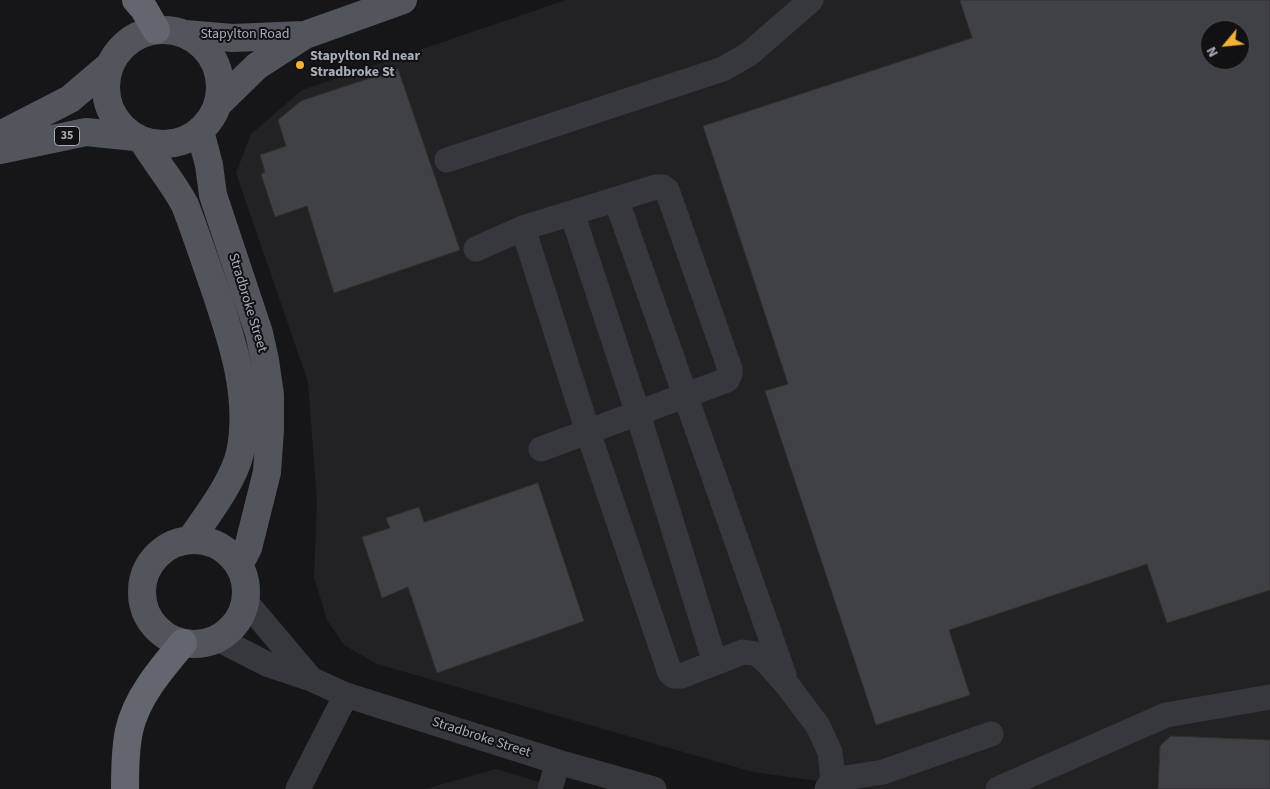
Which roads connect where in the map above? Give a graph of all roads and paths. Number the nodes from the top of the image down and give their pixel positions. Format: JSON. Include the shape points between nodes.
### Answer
{"nodes":[{"id":1,"x":136,"y":0,"type":"edge"},
{"id":2,"x":403,"y":0,"type":"edge"},
{"id":3,"x":811,"y":0,"type":"edge"},
{"id":4,"x":156,"y":30,"type":"junction"},
{"id":5,"x":185,"y":34,"type":"junction"},
{"id":6,"x":305,"y":35,"type":"junction"},
{"id":7,"x":110,"y":65,"type":"junction"},
{"id":8,"x":219,"y":103,"type":"junction"},
{"id":9,"x":200,"y":131,"type":"junction"},
{"id":10,"x":0,"y":135,"type":"edge"},
{"id":11,"x":139,"y":139,"type":"junction"},
{"id":12,"x":0,"y":150,"type":"edge"},
{"id":13,"x":447,"y":160,"type":"dead end"},
{"id":14,"x":616,"y":199,"type":"junction"},
{"id":15,"x":572,"y":213,"type":"junction"},
{"id":16,"x":523,"y":228,"type":"junction"},
{"id":17,"x":476,"y":249,"type":"dead end"},
{"id":18,"x":685,"y":396,"type":"junction"},
{"id":19,"x":638,"y":414,"type":"junction"},
{"id":20,"x":588,"y":432,"type":"junction"},
{"id":21,"x":541,"y":449,"type":"dead end"},
{"id":22,"x":191,"y":539,"type":"junction"},
{"id":23,"x":239,"y":565,"type":"junction"},
{"id":24,"x":246,"y":602,"type":"junction"},
{"id":25,"x":218,"y":639,"type":"junction"},
{"id":26,"x":183,"y":643,"type":"junction"},
{"id":27,"x":715,"y":663,"type":"junction"},
{"id":28,"x":311,"y":679,"type":"junction"},
{"id":29,"x":788,"y":686,"type":"junction"},
{"id":30,"x":346,"y":695,"type":"junction"},
{"id":31,"x":1270,"y":697,"type":"edge"},
{"id":32,"x":991,"y":734,"type":"dead end"},
{"id":33,"x":558,"y":762,"type":"junction"},
{"id":34,"x":830,"y":785,"type":"edge"},
{"id":35,"x":125,"y":789,"type":"edge"},
{"id":36,"x":298,"y":789,"type":"edge"},
{"id":37,"x":550,"y":789,"type":"edge"},
{"id":38,"x":654,"y":789,"type":"edge"},
{"id":39,"x":998,"y":789,"type":"edge"}],
"edges":[{"from":1,"to":4,"type":"highway"},
{"from":2,"to":6,"type":"main road","name":"Stapylton Road"},
{"from":3,"to":13,"type":"street","via":[[749,54],[723,69]]},
{"from":4,"to":5,"type":"main road"},
{"from":4,"to":7,"type":"main road","via":[[129,41]]},
{"from":5,"to":6,"type":"main road","name":"Stapylton Road","via":[[233,38]]},
{"from":5,"to":8,"type":"main road","via":[[207,50],[215,62],[220,75]]},
{"from":6,"to":8,"type":"main road","name":"Stapylton Road","via":[[257,66]]},
{"from":7,"to":10,"type":"main road","number":"35","via":[[70,99]]},
{"from":7,"to":11,"type":"main road","via":[[106,81],[112,113],[122,127]]},
{"from":8,"to":9,"type":"main road","via":[[212,119]]},
{"from":9,"to":11,"type":"main road","via":[[188,140],[173,144]]},
{"from":9,"to":23,"type":"main road","name":"Stradbroke Street","via":[[216,204],[259,333],[270,395],[267,472],[248,548]]},
{"from":11,"to":12,"type":"main road","number":"35","via":[[86,132]]},
{"from":11,"to":22,"type":"main road","name":"Stradbroke Street","via":[[185,205],[230,337],[243,399],[239,454],[216,503]]},
{"from":14,"to":15,"type":"street"},
{"from":14,"to":18,"type":"street"},
{"from":14,"to":18,"type":"street","via":[[656,187],[667,190],[730,369],[727,380]]},
{"from":15,"to":16,"type":"street"},
{"from":15,"to":19,"type":"street"},
{"from":16,"to":17,"type":"street"},
{"from":16,"to":20,"type":"street"},
{"from":18,"to":19,"type":"street"},
{"from":18,"to":29,"type":"street"},
{"from":19,"to":20,"type":"street"},
{"from":19,"to":27,"type":"street"},
{"from":20,"to":21,"type":"street"},
{"from":20,"to":27,"type":"street","via":[[670,673],[681,676]]},
{"from":22,"to":23,"type":"main road","via":[[219,545]]},
{"from":22,"to":26,"type":"main road","via":[[160,551],[143,579],[142,596],[154,626],[167,637]]},
{"from":23,"to":24,"type":"main road","via":[[247,589]]},
{"from":24,"to":25,"type":"main road","via":[[231,630]]},
{"from":24,"to":28,"type":"street","name":"Stradbroke Street"},
{"from":25,"to":26,"type":"main road","via":[[201,644]]},
{"from":25,"to":28,"type":"street","name":"Stradbroke Street","via":[[269,665]]},
{"from":26,"to":35,"type":"highway","via":[[136,711],[126,749]]},
{"from":27,"to":29,"type":"street","via":[[743,652],[756,654]]},
{"from":28,"to":30,"type":"street","name":"Stradbroke Street"},
{"from":29,"to":34,"type":"street","via":[[818,726],[830,752]]},
{"from":30,"to":33,"type":"street","name":"Stradbroke Street"},
{"from":30,"to":36,"type":"street"},
{"from":31,"to":39,"type":"street","via":[[1166,715]]},
{"from":32,"to":34,"type":"street","via":[[883,772]]},
{"from":33,"to":37,"type":"street"},
{"from":33,"to":38,"type":"street","name":"Stradbroke Street"}]}
